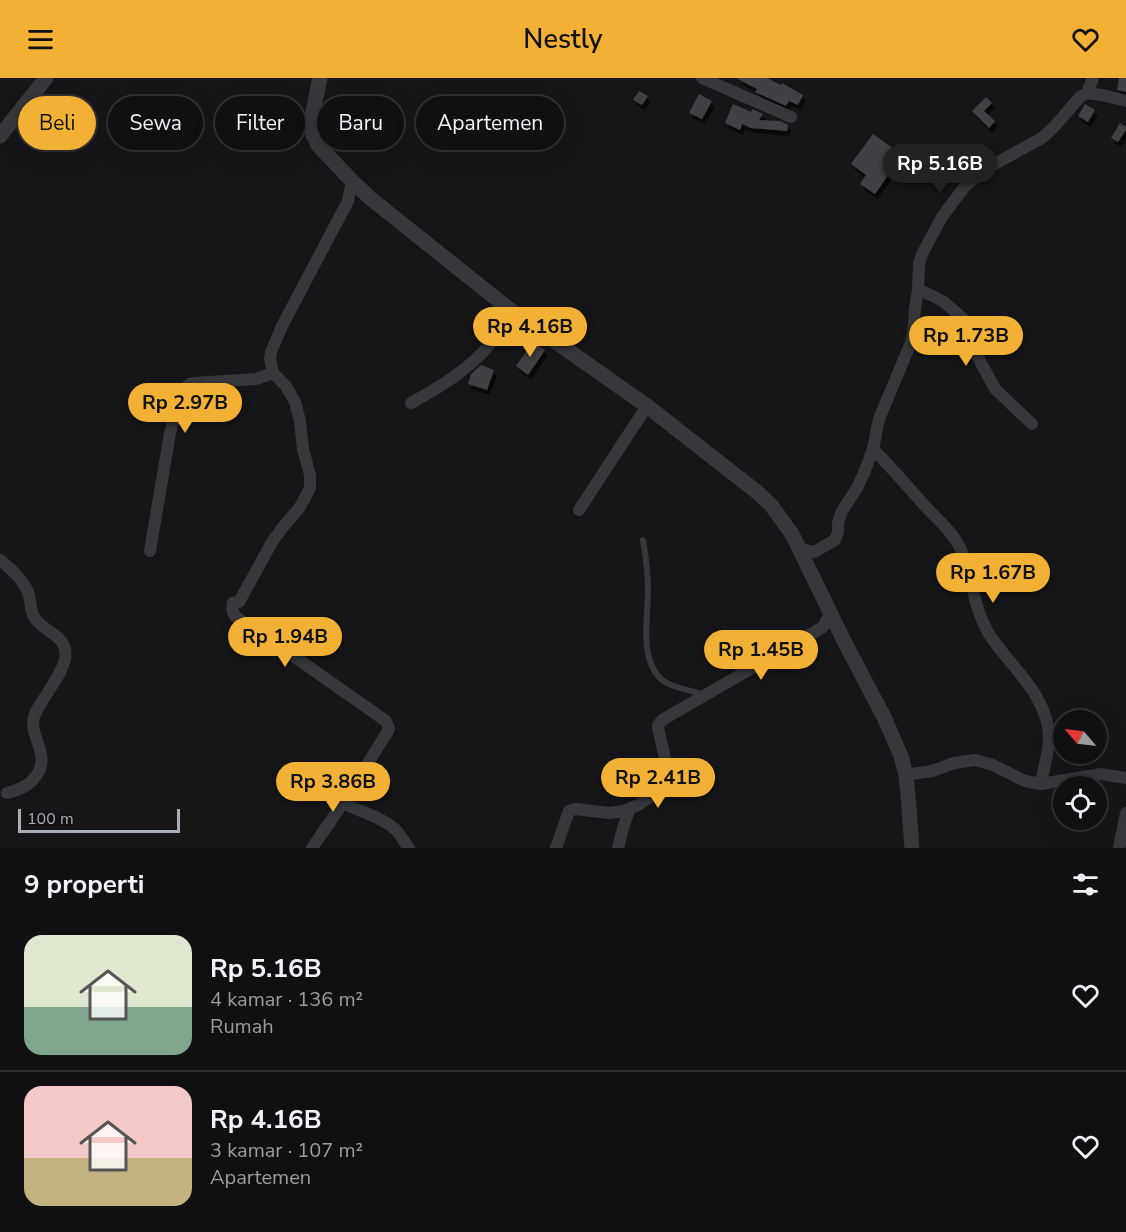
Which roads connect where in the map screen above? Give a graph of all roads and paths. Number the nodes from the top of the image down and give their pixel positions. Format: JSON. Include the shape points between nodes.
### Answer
{"nodes":[{"id":1,"x":46,"y":78,"type":"edge"},
{"id":2,"x":320,"y":78,"type":"edge"},
{"id":3,"x":702,"y":78,"type":"edge"},
{"id":4,"x":1093,"y":78,"type":"edge"},
{"id":5,"x":1088,"y":93,"type":"junction"},
{"id":6,"x":1126,"y":101,"type":"edge"},
{"id":7,"x":791,"y":117,"type":"dead end"},
{"id":8,"x":0,"y":136,"type":"edge"},
{"id":9,"x":352,"y":181,"type":"junction"},
{"id":10,"x":918,"y":290,"type":"junction"},
{"id":11,"x":509,"y":309,"type":"junction"},
{"id":12,"x":273,"y":373,"type":"junction"},
{"id":13,"x":411,"y":403,"type":"dead end"},
{"id":14,"x":647,"y":406,"type":"junction"},
{"id":15,"x":1032,"y":424,"type":"dead end"},
{"id":16,"x":873,"y":449,"type":"junction"},
{"id":17,"x":579,"y":510,"type":"dead end"},
{"id":18,"x":644,"y":540,"type":"dead end"},
{"id":19,"x":799,"y":549,"type":"junction"},
{"id":20,"x":150,"y":551,"type":"dead end"},
{"id":21,"x":0,"y":560,"type":"edge"},
{"id":22,"x":830,"y":613,"type":"junction"},
{"id":23,"x":705,"y":696,"type":"junction"},
{"id":24,"x":906,"y":775,"type":"junction"},
{"id":25,"x":1126,"y":778,"type":"edge"},
{"id":26,"x":1041,"y":784,"type":"junction"},
{"id":27,"x":6,"y":793,"type":"dead end"},
{"id":28,"x":343,"y":802,"type":"junction"},
{"id":29,"x":628,"y":810,"type":"junction"},
{"id":30,"x":1126,"y":813,"type":"edge"},
{"id":31,"x":312,"y":848,"type":"edge"},
{"id":32,"x":410,"y":848,"type":"edge"},
{"id":33,"x":556,"y":848,"type":"edge"},
{"id":34,"x":618,"y":848,"type":"edge"},
{"id":35,"x":912,"y":848,"type":"edge"},
{"id":36,"x":1119,"y":848,"type":"edge"}],
"edges":[{"from":1,"to":8,"type":"street"},
{"from":2,"to":9,"type":"street","via":[[311,121],[313,135]]},
{"from":3,"to":7,"type":"street"},
{"from":4,"to":5,"type":"street"},
{"from":5,"to":6,"type":"street"},
{"from":5,"to":10,"type":"street","via":[[1041,138],[991,166],[965,186],[942,217],[919,263]]},
{"from":9,"to":11,"type":"street"},
{"from":9,"to":12,"type":"street","via":[[348,201],[276,340],[270,359]]},
{"from":10,"to":15,"type":"street","via":[[944,302],[967,322],[975,337],[974,348],[995,389]]},
{"from":10,"to":16,"type":"street","via":[[912,340],[876,426]]},
{"from":11,"to":13,"type":"street","via":[[492,342],[473,362]]},
{"from":11,"to":14,"type":"street"},
{"from":12,"to":20,"type":"street","via":[[256,379],[194,383],[185,388],[170,433]]},
{"from":12,"to":28,"type":"street","via":[[295,402],[310,488],[272,542],[239,602],[233,603],[232,613],[386,722],[388,731]]},
{"from":14,"to":17,"type":"street"},
{"from":14,"to":19,"type":"street","via":[[771,505]]},
{"from":16,"to":19,"type":"street","via":[[857,488],[842,511],[835,540],[814,552]]},
{"from":16,"to":26,"type":"street","via":[[962,550],[988,633],[1042,706],[1049,740]]},
{"from":18,"to":23,"type":"lane","via":[[648,657],[664,681]]},
{"from":19,"to":22,"type":"street"},
{"from":21,"to":27,"type":"street","via":[[24,584],[33,616],[65,646],[66,654],[59,675],[32,723],[42,765],[33,781]]},
{"from":22,"to":23,"type":"street","via":[[823,627]]},
{"from":22,"to":24,"type":"street","via":[[892,734]]},
{"from":23,"to":29,"type":"street","via":[[659,722],[667,779],[654,794]]},
{"from":24,"to":26,"type":"street","via":[[975,760]]},
{"from":24,"to":35,"type":"street"},
{"from":25,"to":26,"type":"street","via":[[1101,774]]},
{"from":28,"to":31,"type":"street"},
{"from":28,"to":32,"type":"street","via":[[389,825]]},
{"from":29,"to":33,"type":"street","via":[[569,811]]},
{"from":29,"to":34,"type":"street"},
{"from":30,"to":36,"type":"street"}]}
